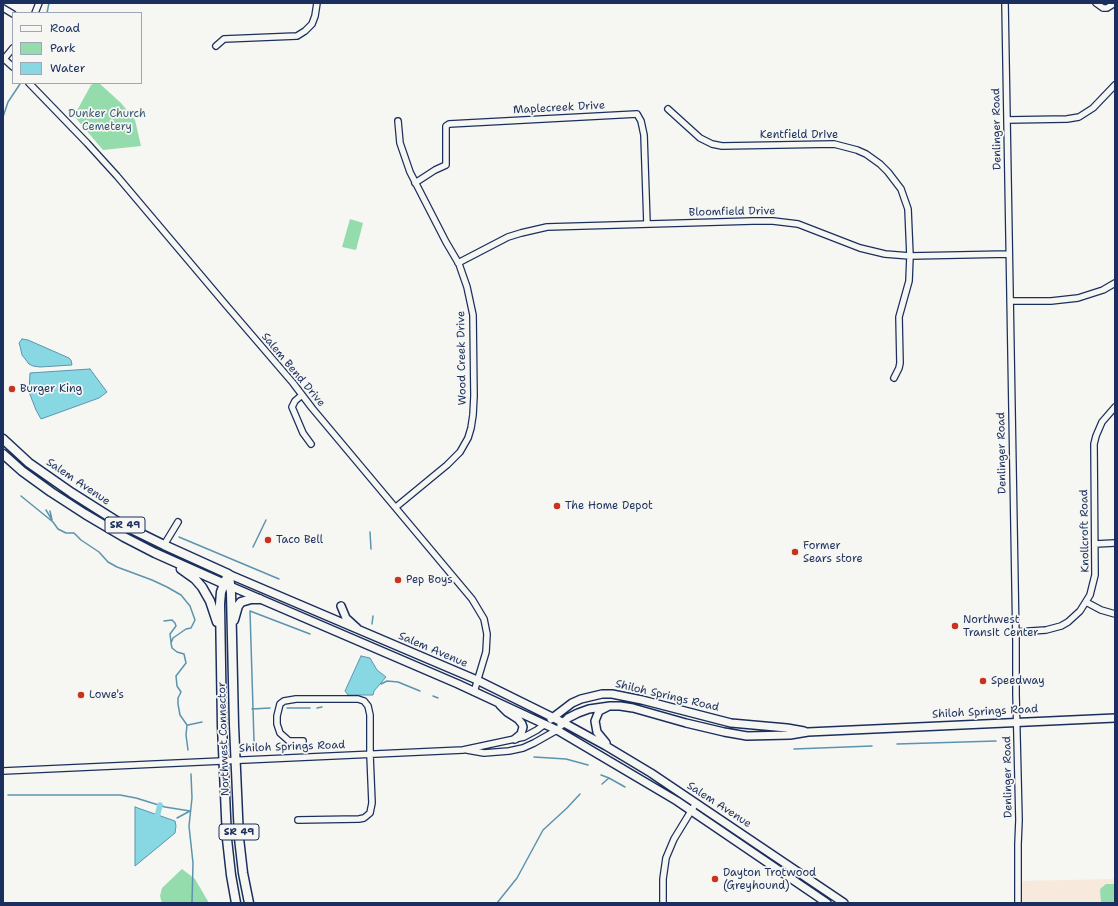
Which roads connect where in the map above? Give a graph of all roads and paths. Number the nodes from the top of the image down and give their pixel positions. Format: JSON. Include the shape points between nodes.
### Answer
{"nodes":[{"id":1,"x":317,"y":3,"type":"edge"},
{"id":2,"x":1005,"y":3,"type":"edge"},
{"id":3,"x":1096,"y":3,"type":"edge"},
{"id":4,"x":1115,"y":3,"type":"edge"},
{"id":5,"x":3,"y":8,"type":"edge"},
{"id":6,"x":12,"y":13,"type":"edge"},
{"id":7,"x":216,"y":46,"type":"dead end"},
{"id":8,"x":12,"y":49,"type":"edge"},
{"id":9,"x":4,"y":59,"type":"edge"},
{"id":10,"x":12,"y":66,"type":"edge"},
{"id":11,"x":30,"y":84,"type":"edge"},
{"id":12,"x":1115,"y":85,"type":"edge"},
{"id":13,"x":668,"y":109,"type":"dead end"},
{"id":14,"x":1007,"y":120,"type":"junction"},
{"id":15,"x":398,"y":121,"type":"dead end"},
{"id":16,"x":415,"y":183,"type":"junction"},
{"id":17,"x":647,"y":224,"type":"junction"},
{"id":18,"x":1009,"y":254,"type":"junction"},
{"id":19,"x":910,"y":256,"type":"junction"},
{"id":20,"x":458,"y":263,"type":"junction"},
{"id":21,"x":1115,"y":283,"type":"edge"},
{"id":22,"x":1010,"y":301,"type":"junction"},
{"id":23,"x":894,"y":378,"type":"dead end"},
{"id":24,"x":302,"y":395,"type":"junction"},
{"id":25,"x":1115,"y":407,"type":"edge"},
{"id":26,"x":3,"y":439,"type":"edge"},
{"id":27,"x":310,"y":444,"type":"dead end"},
{"id":28,"x":3,"y":445,"type":"edge"},
{"id":29,"x":3,"y":454,"type":"edge"},
{"id":30,"x":29,"y":462,"type":"junction"},
{"id":31,"x":22,"y":471,"type":"junction"},
{"id":32,"x":92,"y":506,"type":"junction"},
{"id":33,"x":396,"y":507,"type":"junction"},
{"id":34,"x":178,"y":522,"type":"dead end"},
{"id":35,"x":1115,"y":543,"type":"edge"},
{"id":36,"x":1095,"y":544,"type":"junction"},
{"id":37,"x":164,"y":545,"type":"junction"},
{"id":38,"x":155,"y":553,"type":"junction"},
{"id":39,"x":228,"y":574,"type":"junction"},
{"id":40,"x":227,"y":585,"type":"junction"},
{"id":41,"x":258,"y":599,"type":"junction"},
{"id":42,"x":1086,"y":602,"type":"junction"},
{"id":43,"x":340,"y":606,"type":"dead end"},
{"id":44,"x":1115,"y":614,"type":"edge"},
{"id":45,"x":360,"y":631,"type":"junction"},
{"id":46,"x":232,"y":632,"type":"junction"},
{"id":47,"x":1016,"y":632,"type":"junction"},
{"id":48,"x":220,"y":637,"type":"junction"},
{"id":49,"x":477,"y":680,"type":"junction"},
{"id":50,"x":474,"y":692,"type":"junction"},
{"id":51,"x":496,"y":701,"type":"junction"},
{"id":52,"x":610,"y":706,"type":"junction"},
{"id":53,"x":554,"y":718,"type":"junction"},
{"id":54,"x":1115,"y":718,"type":"edge"},
{"id":55,"x":1016,"y":722,"type":"junction"},
{"id":56,"x":564,"y":723,"type":"junction"},
{"id":57,"x":545,"y":724,"type":"junction"},
{"id":58,"x":557,"y":730,"type":"junction"},
{"id":59,"x":808,"y":732,"type":"junction"},
{"id":60,"x":515,"y":740,"type":"junction"},
{"id":61,"x":303,"y":741,"type":"dead end"},
{"id":62,"x":463,"y":750,"type":"junction"},
{"id":63,"x":617,"y":752,"type":"junction"},
{"id":64,"x":370,"y":755,"type":"junction"},
{"id":65,"x":235,"y":760,"type":"junction"},
{"id":66,"x":223,"y":761,"type":"junction"},
{"id":67,"x":3,"y":771,"type":"edge"},
{"id":68,"x":645,"y":781,"type":"junction"},
{"id":69,"x":696,"y":803,"type":"junction"},
{"id":70,"x":690,"y":811,"type":"junction"},
{"id":71,"x":298,"y":820,"type":"dead end"},
{"id":72,"x":803,"y":887,"type":"junction"},
{"id":73,"x":236,"y":903,"type":"edge"},
{"id":74,"x":249,"y":903,"type":"edge"},
{"id":75,"x":663,"y":903,"type":"edge"},
{"id":76,"x":827,"y":903,"type":"edge"},
{"id":77,"x":832,"y":903,"type":"edge"},
{"id":78,"x":844,"y":903,"type":"edge"},
{"id":79,"x":1018,"y":903,"type":"edge"}],
"edges":[{"from":1,"to":7,"type":"street","via":[[312,24],[297,36],[224,39]]},
{"from":2,"to":14,"type":"street","name":"Denlinger Road"},
{"from":3,"to":4,"type":"street","via":[[1103,8]]},
{"from":5,"to":6,"type":"street"},
{"from":8,"to":9,"type":"street"},
{"from":9,"to":10,"type":"street"},
{"from":11,"to":24,"type":"street","name":"Salem Bend Drive","via":[[117,176]]},
{"from":12,"to":14,"type":"street","via":[[1094,108],[1079,117]]},
{"from":13,"to":19,"type":"street","name":"Kentfield Drive","via":[[700,138],[718,146],[830,144],[842,145],[866,154],[888,172],[900,189],[908,209]]},
{"from":14,"to":18,"type":"street","name":"Denlinger Road"},
{"from":15,"to":16,"type":"street","name":"Wood Creek Drive","via":[[403,154]]},
{"from":16,"to":17,"type":"street","name":"Maplecreek Drive","via":[[446,165],[446,126],[449,124],[637,114],[644,135]]},
{"from":16,"to":20,"type":"street","name":"Wood Creek Drive"},
{"from":17,"to":19,"type":"street","name":"Bloomfield Drive","via":[[788,222],[869,251]]},
{"from":17,"to":20,"type":"street","name":"Bloomfield Drive","via":[[561,226],[521,232]]},
{"from":18,"to":19,"type":"street","name":"Bloomfield Drive"},
{"from":18,"to":22,"type":"street","name":"Denlinger Road"},
{"from":19,"to":23,"type":"street","name":"Kentfield Drive","via":[[909,281],[899,317],[900,363]]},
{"from":20,"to":33,"type":"street","name":"Wood Creek Drive","via":[[468,287],[473,315],[474,396],[471,428],[455,458]]},
{"from":21,"to":22,"type":"street","via":[[1078,298]]},
{"from":22,"to":47,"type":"street","name":"Denlinger Road"},
{"from":24,"to":27,"type":"street","via":[[292,407]]},
{"from":24,"to":33,"type":"street","name":"Salem Bend Drive"},
{"from":25,"to":36,"type":"street","name":"Knollcroft Road","via":[[1102,422],[1094,444]]},
{"from":26,"to":30,"type":"highway","name":"Salem Avenue","number":"SR 49"},
{"from":28,"to":30,"type":"highway","via":[[19,459]]},
{"from":29,"to":31,"type":"highway","name":"Salem Avenue","number":"SR 49"},
{"from":30,"to":32,"type":"highway","name":"Salem Avenue","number":"SR 49"},
{"from":31,"to":32,"type":"highway","via":[[32,472],[56,489]]},
{"from":31,"to":38,"type":"highway","name":"Salem Avenue","number":"SR 49","via":[[85,514]]},
{"from":32,"to":37,"type":"highway","name":"Salem Avenue","number":"SR 49","via":[[121,524]]},
{"from":33,"to":49,"type":"street","name":"Salem Bend Drive","via":[[472,599],[484,619],[487,642]]},
{"from":34,"to":37,"type":"street"},
{"from":35,"to":36,"type":"street"},
{"from":36,"to":42,"type":"street","name":"Knollcroft Road","via":[[1095,580]]},
{"from":37,"to":39,"type":"highway","name":"Salem Avenue","number":"SR 49"},
{"from":38,"to":40,"type":"highway","name":"Salem Avenue"},
{"from":38,"to":48,"type":"highway","number":"SR 49","via":[[183,570],[202,587],[210,601]]},
{"from":39,"to":40,"type":"highway"},
{"from":39,"to":45,"type":"main road","name":"Salem Avenue"},
{"from":40,"to":41,"type":"main road","name":"Salem Avenue"},
{"from":40,"to":46,"type":"highway","name":"Northwest Connector","number":"SR 49"},
{"from":40,"to":48,"type":"highway","via":[[221,592]]},
{"from":41,"to":46,"type":"highway","via":[[251,598],[241,602]]},
{"from":41,"to":50,"type":"main road","name":"Salem Avenue"},
{"from":42,"to":44,"type":"street"},
{"from":42,"to":47,"type":"street","name":"Knollcroft Road","via":[[1074,617],[1061,626]]},
{"from":43,"to":45,"type":"main road","via":[[346,618]]},
{"from":45,"to":49,"type":"main road","name":"Salem Avenue"},
{"from":46,"to":65,"type":"highway","name":"Northwest Connector","number":"SR 49"},
{"from":47,"to":55,"type":"street","name":"Denlinger Road"},
{"from":48,"to":66,"type":"highway","name":"Northwest Connector","number":"SR 49"},
{"from":49,"to":50,"type":"street","name":"Salem Bend Drive"},
{"from":49,"to":53,"type":"main road","name":"Salem Avenue"},
{"from":50,"to":51,"type":"main road","name":"Salem Avenue"},
{"from":51,"to":57,"type":"main road","name":"Salem Avenue"},
{"from":51,"to":60,"type":"main road","via":[[522,724],[521,734]]},
{"from":52,"to":56,"type":"main road","name":"Shiloh Springs Road","via":[[589,709],[568,718]]},
{"from":52,"to":59,"type":"main road","name":"Shiloh Springs Road","via":[[633,708],[747,736],[790,736]]},
{"from":52,"to":63,"type":"main road","via":[[598,713],[595,726],[603,740]]},
{"from":53,"to":56,"type":"main road","name":"Salem Avenue"},
{"from":53,"to":57,"type":"main road","name":"Shiloh Springs Road"},
{"from":53,"to":59,"type":"main road","name":"Shiloh Springs Road","via":[[581,699],[612,694],[625,695],[731,723]]},
{"from":54,"to":55,"type":"main road","name":"Shiloh Springs Road"},
{"from":55,"to":59,"type":"main road","name":"Shiloh Springs Road"},
{"from":55,"to":79,"type":"street","name":"Denlinger Road"},
{"from":56,"to":58,"type":"main road","name":"Shiloh Springs Road"},
{"from":56,"to":63,"type":"main road","name":"Salem Avenue"},
{"from":57,"to":58,"type":"main road","name":"Salem Avenue"},
{"from":57,"to":60,"type":"street","name":"Shiloh Springs Road"},
{"from":58,"to":62,"type":"street","name":"Shiloh Springs Road","via":[[534,744],[509,751],[484,753]]},
{"from":58,"to":68,"type":"main road","name":"Salem Avenue"},
{"from":60,"to":62,"type":"street","name":"Shiloh Springs Road"},
{"from":61,"to":64,"type":"street","via":[[289,741],[280,733],[277,716],[281,702],[296,699],[358,699],[364,701],[369,708]]},
{"from":62,"to":64,"type":"street","name":"Shiloh Springs Road"},
{"from":63,"to":69,"type":"main road","name":"Salem Avenue"},
{"from":64,"to":65,"type":"street","name":"Shiloh Springs Road"},
{"from":64,"to":71,"type":"street","via":[[372,803],[368,816],[359,819]]},
{"from":65,"to":66,"type":"street","name":"Shiloh Springs Road"},
{"from":65,"to":74,"type":"highway","name":"Northwest Connector","number":"SR 49","via":[[239,838]]},
{"from":66,"to":67,"type":"street","name":"Shiloh Springs Road"},
{"from":66,"to":73,"type":"highway","name":"Northwest Connector","number":"SR 49","via":[[227,839]]},
{"from":68,"to":69,"type":"main road"},
{"from":68,"to":70,"type":"main road","name":"Salem Avenue"},
{"from":69,"to":70,"type":"street"},
{"from":69,"to":78,"type":"main road","name":"Salem Avenue"},
{"from":70,"to":72,"type":"main road","name":"Salem Avenue"},
{"from":70,"to":75,"type":"street","via":[[666,858],[662,879]]},
{"from":72,"to":76,"type":"main road","name":"Salem Avenue"},
{"from":72,"to":77,"type":"main road"}]}
